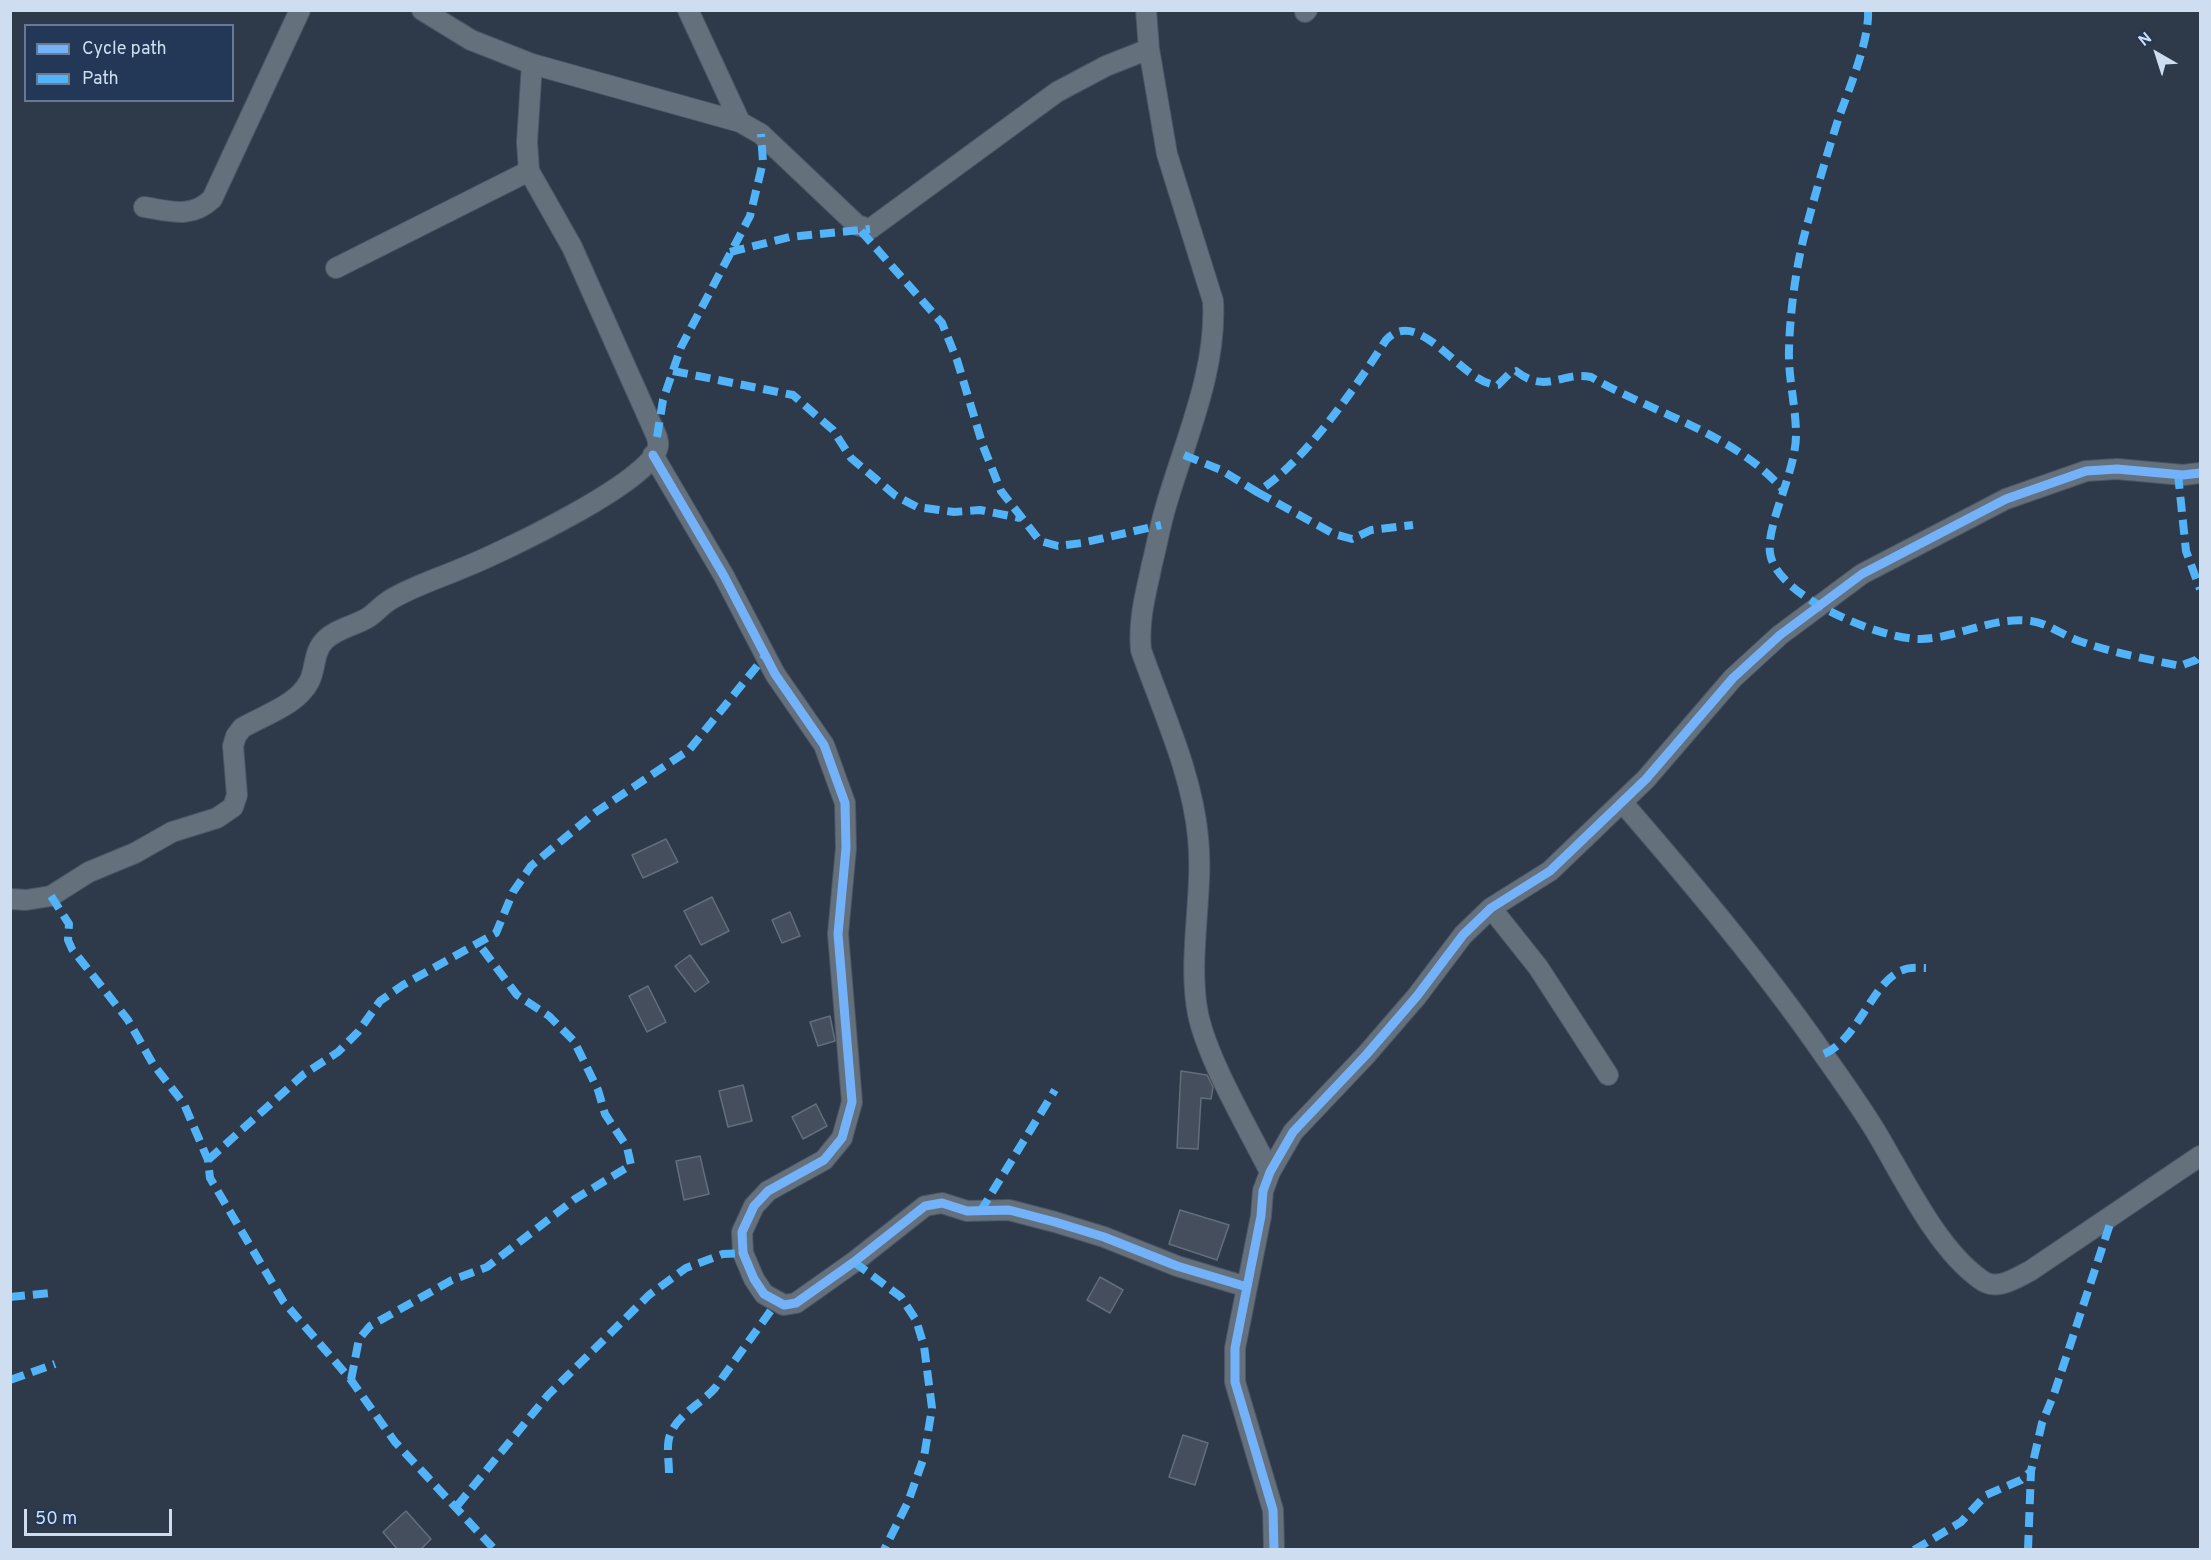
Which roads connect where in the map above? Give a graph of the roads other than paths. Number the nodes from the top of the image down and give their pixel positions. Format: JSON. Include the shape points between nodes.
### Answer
{"nodes":[{"id":1,"x":300,"y":10,"type":"edge"},
{"id":2,"x":422,"y":10,"type":"edge"},
{"id":3,"x":688,"y":10,"type":"edge"},
{"id":4,"x":1146,"y":10,"type":"edge"},
{"id":5,"x":1149,"y":49,"type":"junction"},
{"id":6,"x":532,"y":64,"type":"junction"},
{"id":7,"x":740,"y":122,"type":"junction"},
{"id":8,"x":530,"y":171,"type":"junction"},
{"id":9,"x":144,"y":207,"type":"dead end"},
{"id":10,"x":336,"y":268,"type":"dead end"},
{"id":11,"x":653,"y":455,"type":"junction"},
{"id":12,"x":2200,"y":473,"type":"edge"},
{"id":13,"x":1623,"y":802,"type":"junction"},
{"id":14,"x":10,"y":899,"type":"edge"},
{"id":15,"x":1491,"y":908,"type":"junction"},
{"id":16,"x":1608,"y":1075,"type":"dead end"},
{"id":17,"x":2200,"y":1156,"type":"edge"},
{"id":18,"x":1270,"y":1172,"type":"junction"},
{"id":19,"x":1247,"y":1287,"type":"junction"},
{"id":20,"x":1274,"y":1550,"type":"edge"}],
"edges":[{"from":1,"to":9,"type":"street","via":[[212,199],[196,211]]},
{"from":2,"to":6,"type":"street","via":[[471,40]]},
{"from":3,"to":7,"type":"street"},
{"from":4,"to":5,"type":"street"},
{"from":5,"to":7,"type":"street","via":[[1057,92],[870,229],[857,225],[761,134]]},
{"from":5,"to":18,"type":"street","via":[[1167,154],[1213,301],[1214,325],[1196,410],[1166,506],[1143,606],[1141,650],[1185,776],[1198,838],[1198,1016],[1217,1066]]},
{"from":6,"to":7,"type":"street"},
{"from":6,"to":8,"type":"street","via":[[527,142]]},
{"from":8,"to":10,"type":"street"},
{"from":8,"to":11,"type":"street","via":[[572,247],[657,437]]},
{"from":11,"to":14,"type":"street","via":[[613,489],[530,539],[388,601],[367,618],[324,641],[302,693],[236,736],[233,746],[237,795],[233,807],[226,812],[172,832],[135,854],[88,872],[51,896]]},
{"from":11,"to":19,"type":"street","via":[[724,576],[775,674],[824,745],[845,803],[846,848],[837,934],[852,1102],[842,1138],[824,1160],[768,1191],[754,1206],[742,1232],[743,1253],[764,1294],[784,1305],[796,1303],[925,1206],[942,1203],[967,1211],[1009,1210],[1055,1222]]},
{"from":12,"to":13,"type":"street","via":[[2086,471],[2006,499],[1862,573],[1733,678]]},
{"from":13,"to":15,"type":"street","via":[[1550,871]]},
{"from":13,"to":17,"type":"street","via":[[1802,1024],[1874,1128],[1919,1204],[1964,1265],[1982,1281],[2000,1286],[2030,1271]]},
{"from":15,"to":16,"type":"street","via":[[1538,967]]},
{"from":15,"to":18,"type":"street","via":[[1463,935],[1366,1055],[1293,1132]]},
{"from":18,"to":19,"type":"street","via":[[1263,1191]]},
{"from":19,"to":20,"type":"street","via":[[1235,1348],[1235,1382],[1273,1510]]}]}
